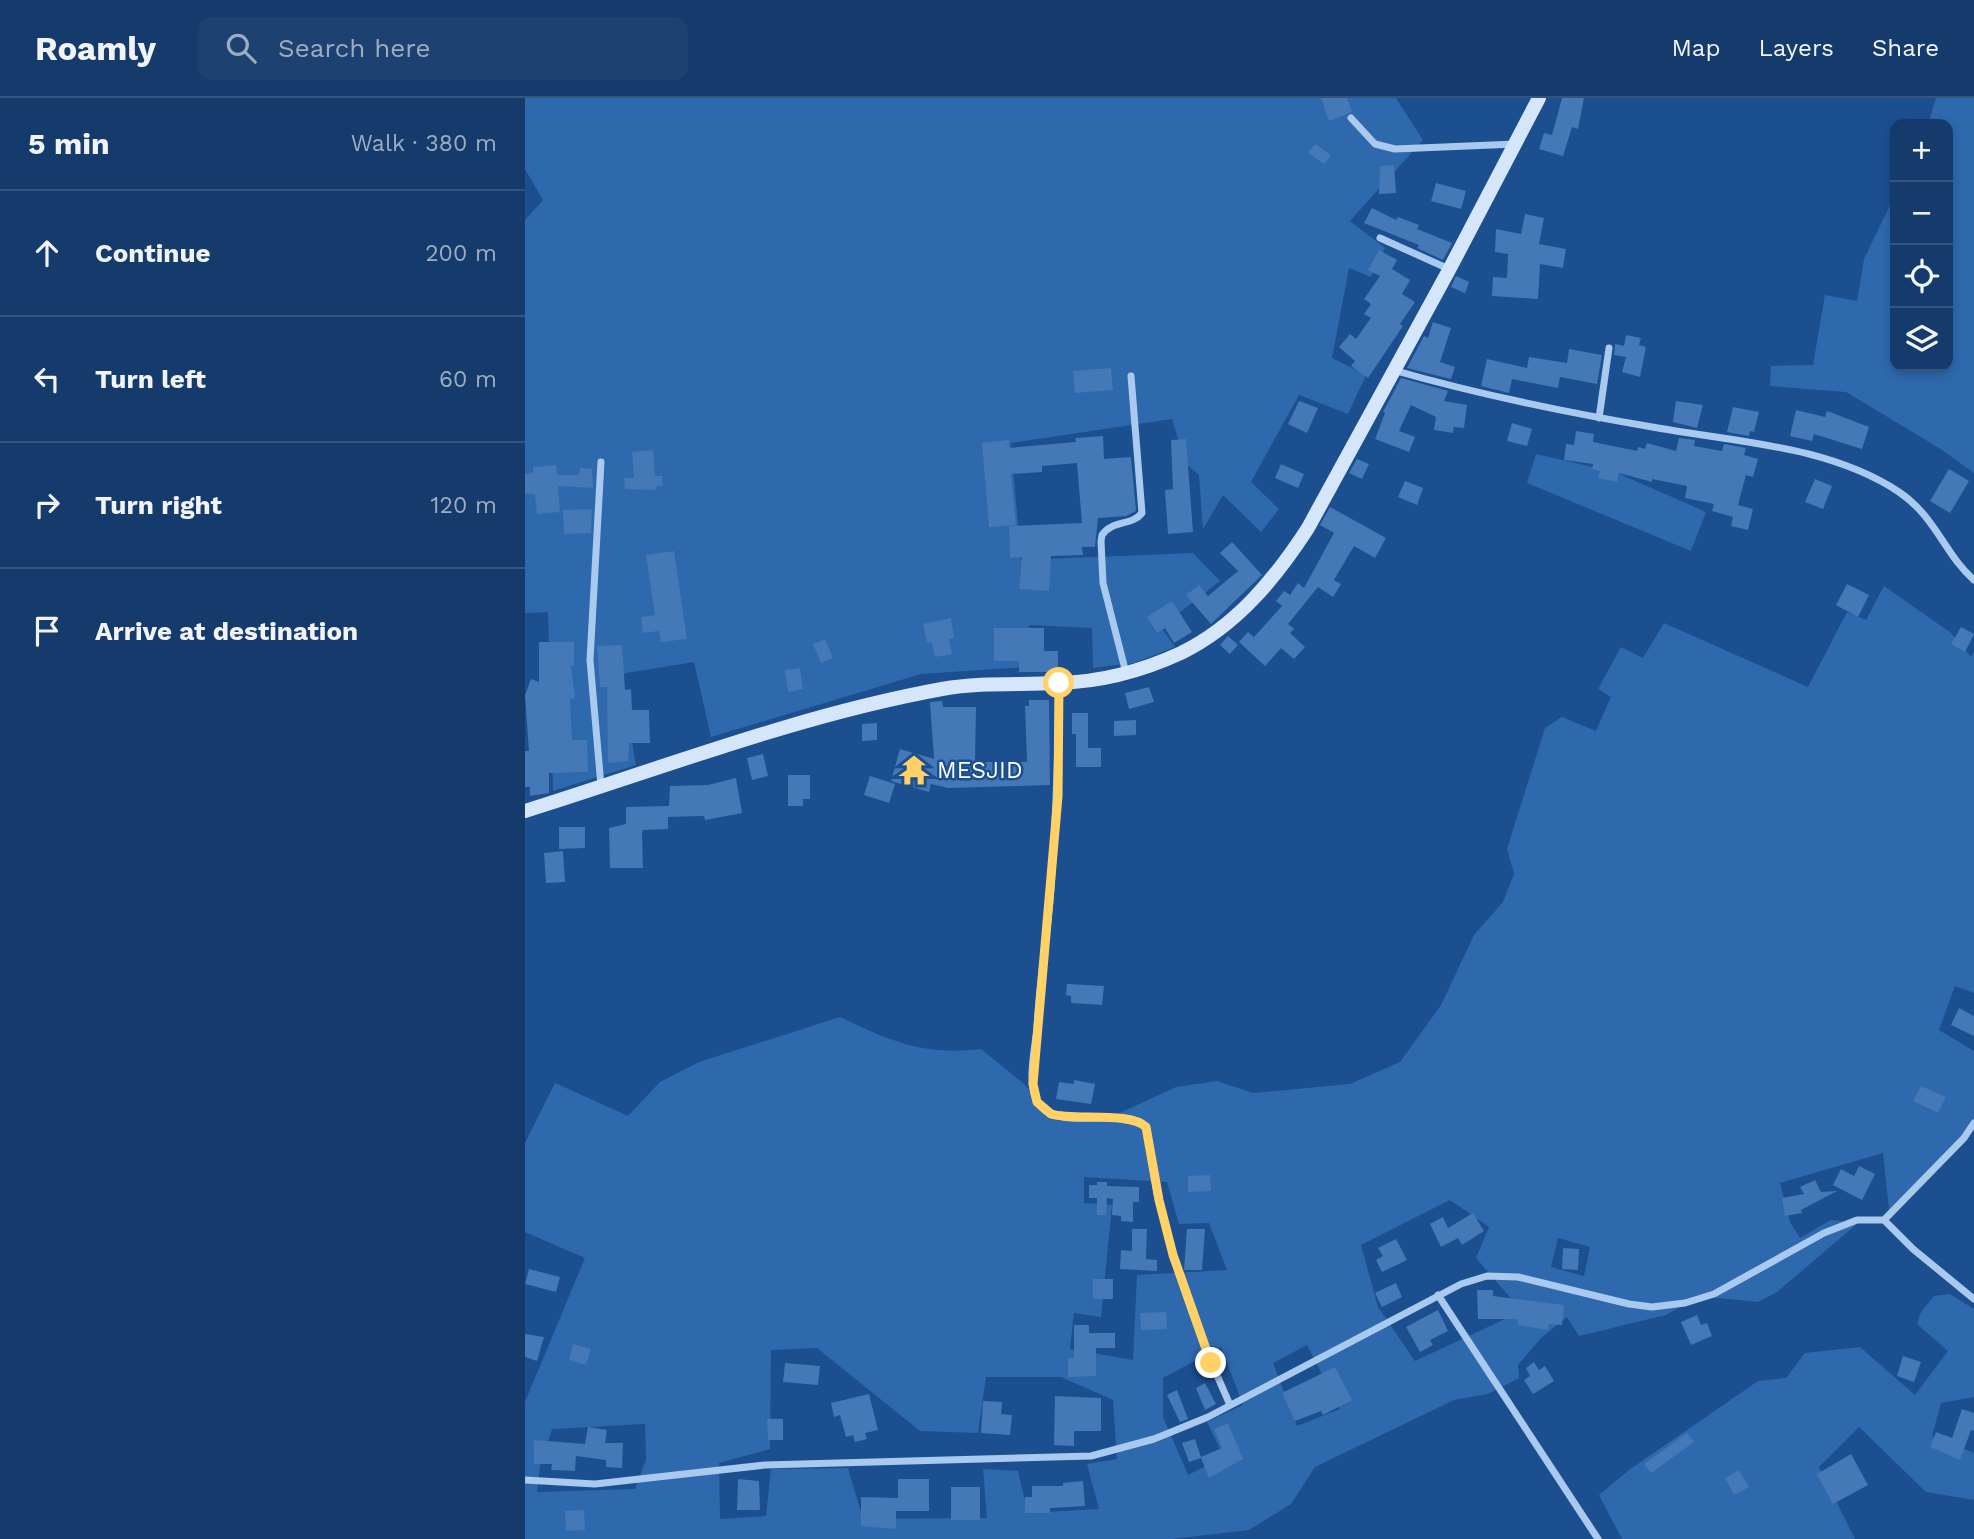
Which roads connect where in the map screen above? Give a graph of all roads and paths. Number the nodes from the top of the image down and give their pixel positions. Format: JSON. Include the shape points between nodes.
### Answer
{"nodes":[{"id":1,"x":1539,"y":98,"type":"edge"},
{"id":2,"x":1351,"y":118,"type":"dead end"},
{"id":3,"x":1517,"y":144,"type":"junction"},
{"id":4,"x":1380,"y":238,"type":"dead end"},
{"id":5,"x":1450,"y":270,"type":"junction"},
{"id":6,"x":1609,"y":348,"type":"dead end"},
{"id":7,"x":1392,"y":370,"type":"junction"},
{"id":8,"x":1131,"y":376,"type":"dead end"},
{"id":9,"x":1599,"y":418,"type":"junction"},
{"id":10,"x":601,"y":462,"type":"dead end"},
{"id":11,"x":1974,"y":580,"type":"edge"},
{"id":12,"x":1126,"y":674,"type":"junction"},
{"id":13,"x":1059,"y":683,"type":"junction"},
{"id":14,"x":601,"y":786,"type":"junction"},
{"id":15,"x":525,"y":811,"type":"edge"},
{"id":16,"x":1974,"y":1123,"type":"edge"},
{"id":17,"x":1884,"y":1220,"type":"junction"},
{"id":18,"x":1438,"y":1295,"type":"junction"},
{"id":19,"x":1974,"y":1300,"type":"edge"},
{"id":20,"x":1230,"y":1405,"type":"junction"},
{"id":21,"x":525,"y":1480,"type":"edge"},
{"id":22,"x":1598,"y":1539,"type":"edge"}],
"edges":[{"from":1,"to":3,"type":"street"},
{"from":2,"to":3,"type":"street","via":[[1375,144],[1395,149]]},
{"from":3,"to":5,"type":"street"},
{"from":4,"to":5,"type":"street"},
{"from":5,"to":7,"type":"street"},
{"from":6,"to":9,"type":"street"},
{"from":7,"to":9,"type":"street"},
{"from":7,"to":12,"type":"street","via":[[1308,528],[1273,578],[1206,638]]},
{"from":8,"to":12,"type":"street","via":[[1142,513],[1137,519],[1111,526],[1101,541],[1103,583]]},
{"from":9,"to":11,"type":"street","via":[[1725,437],[1828,460],[1866,475],[1899,492],[1933,522],[1964,572]]},
{"from":10,"to":14,"type":"street","via":[[590,660]]},
{"from":12,"to":13,"type":"street"},
{"from":13,"to":14,"type":"street","via":[[995,682],[904,697],[779,729]]},
{"from":13,"to":20,"type":"street","via":[[1058,796],[1034,1095],[1051,1114],[1128,1121],[1146,1127],[1173,1255]]},
{"from":14,"to":15,"type":"street"},
{"from":16,"to":17,"type":"street"},
{"from":17,"to":18,"type":"street","via":[[1857,1220],[1824,1233],[1714,1294],[1685,1303],[1629,1304],[1500,1275],[1477,1278]]},
{"from":17,"to":19,"type":"street"},
{"from":18,"to":20,"type":"street"},
{"from":18,"to":22,"type":"street"},
{"from":20,"to":21,"type":"street","via":[[1153,1439],[1091,1455],[765,1465],[595,1484]]}]}
